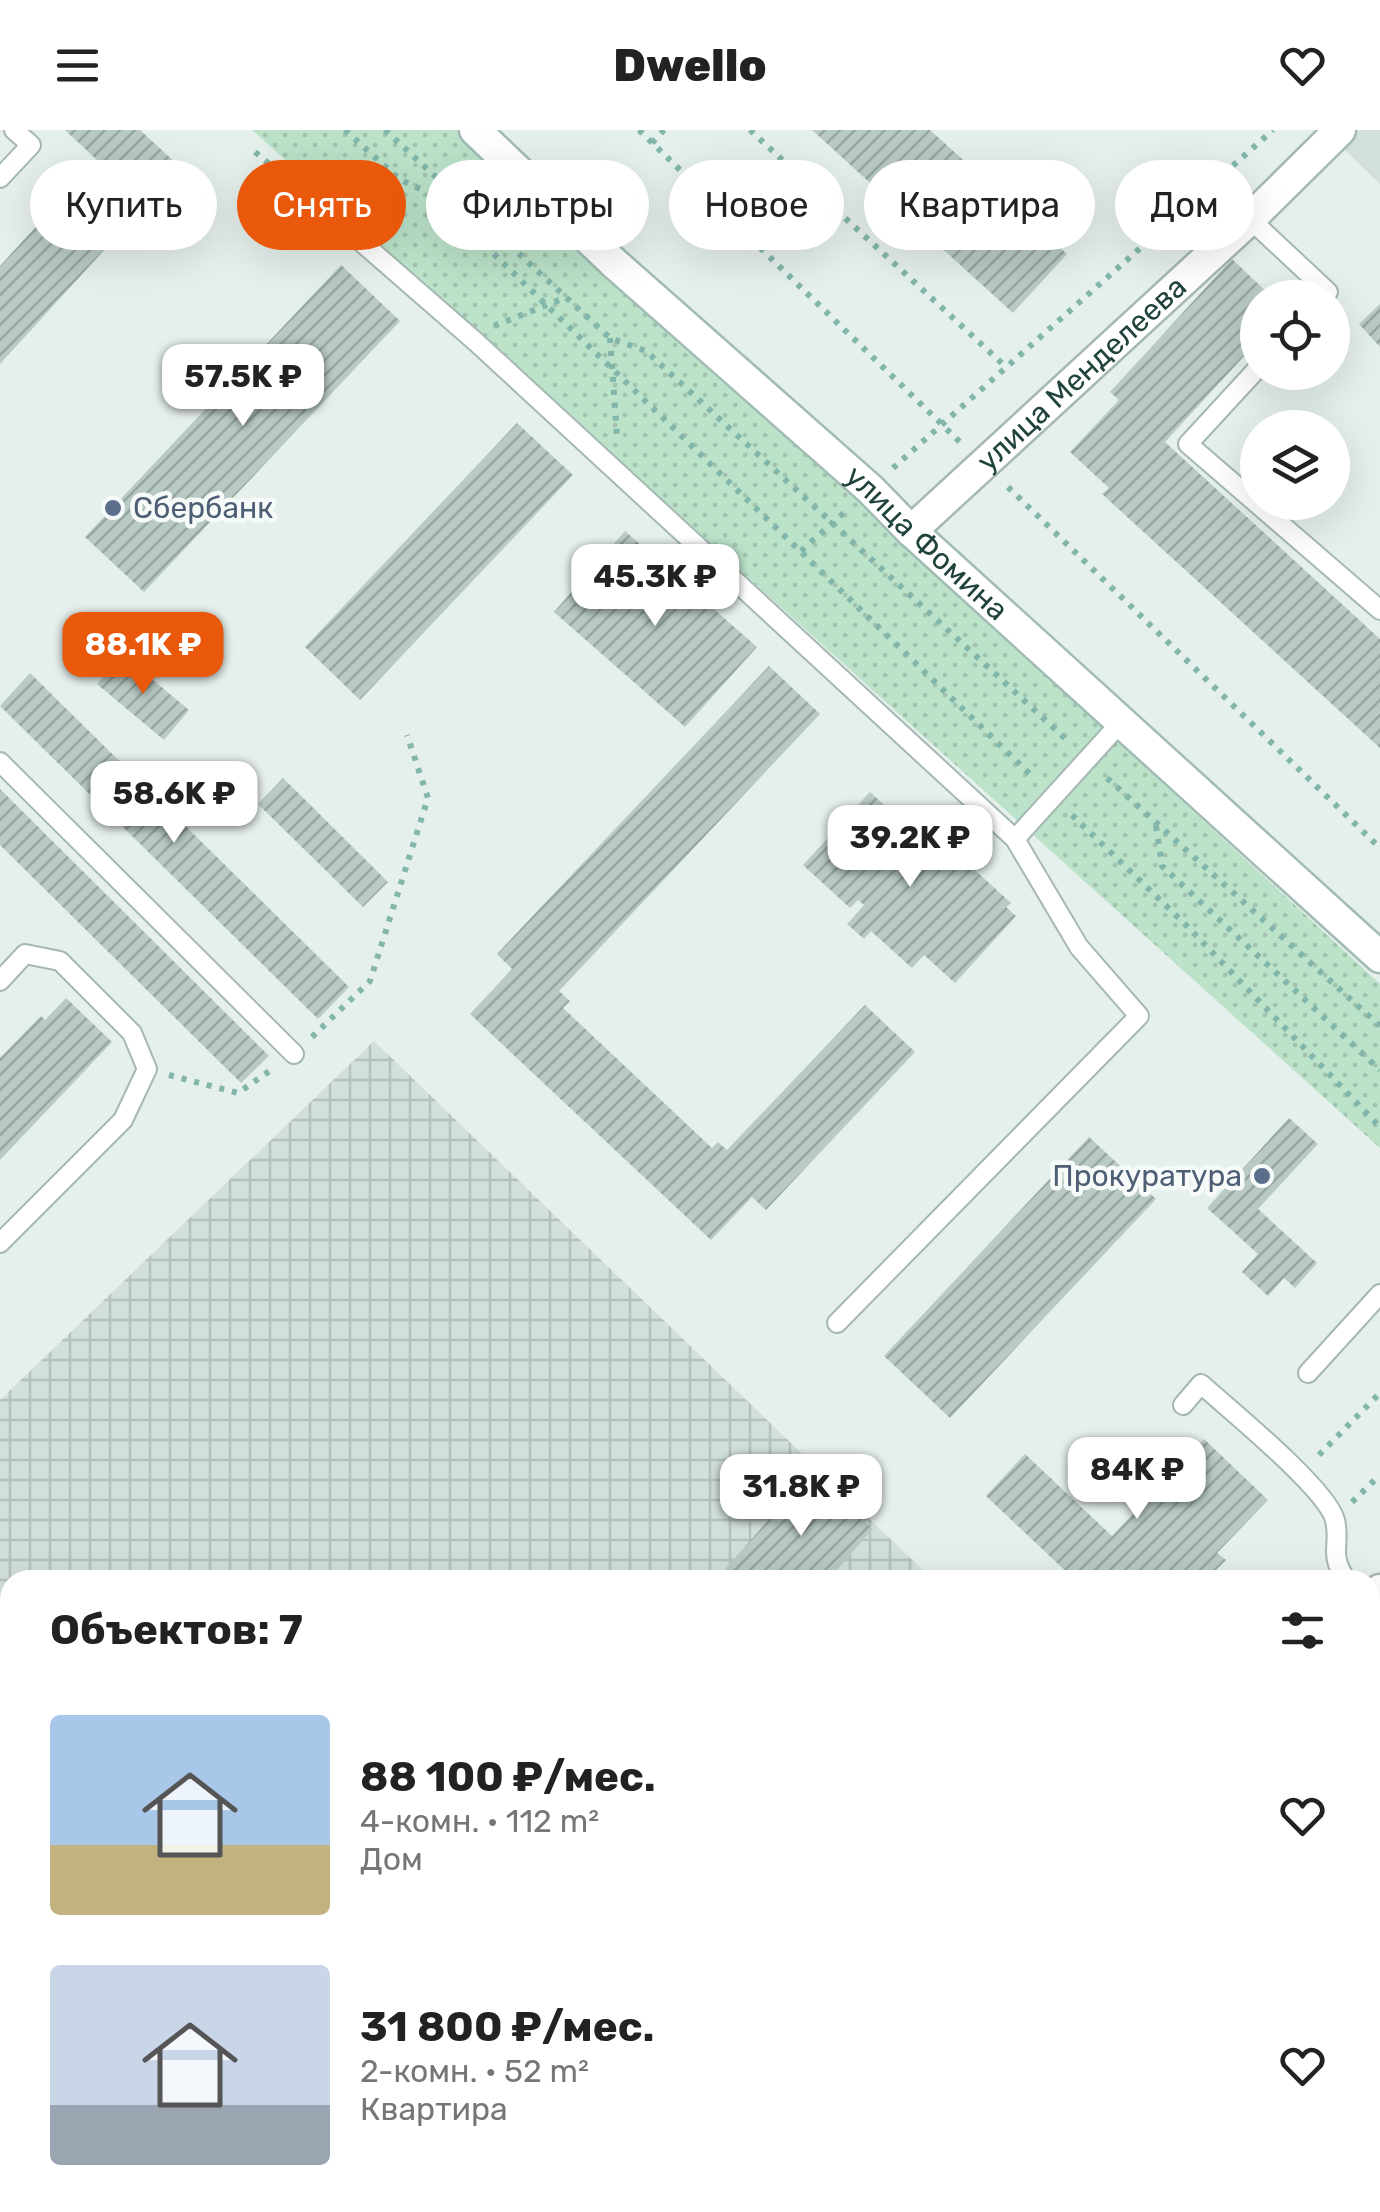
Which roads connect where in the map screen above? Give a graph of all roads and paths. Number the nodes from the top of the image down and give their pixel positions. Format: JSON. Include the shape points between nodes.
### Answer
{"nodes":[{"id":1,"x":14,"y":130,"type":"edge"},
{"id":2,"x":346,"y":130,"type":"edge"},
{"id":3,"x":386,"y":130,"type":"edge"},
{"id":4,"x":664,"y":130,"type":"edge"},
{"id":5,"x":750,"y":130,"type":"edge"},
{"id":6,"x":1273,"y":130,"type":"edge"},
{"id":7,"x":1331,"y":133,"type":"edge"},
{"id":8,"x":481,"y":136,"type":"edge"},
{"id":9,"x":652,"y":142,"type":"dead end"},
{"id":10,"x":255,"y":152,"type":"dead end"},
{"id":11,"x":265,"y":160,"type":"edge"},
{"id":12,"x":462,"y":160,"type":"edge"},
{"id":13,"x":426,"y":167,"type":"edge"},
{"id":14,"x":0,"y":178,"type":"edge"},
{"id":15,"x":426,"y":191,"type":"edge"},
{"id":16,"x":1254,"y":216,"type":"edge"},
{"id":17,"x":1254,"y":224,"type":"edge"},
{"id":18,"x":371,"y":250,"type":"edge"},
{"id":19,"x":491,"y":250,"type":"edge"},
{"id":20,"x":516,"y":250,"type":"edge"},
{"id":21,"x":1217,"y":250,"type":"edge"},
{"id":22,"x":1315,"y":280,"type":"edge"},
{"id":23,"x":567,"y":297,"type":"junction"},
{"id":24,"x":546,"y":304,"type":"junction"},
{"id":25,"x":610,"y":338,"type":"junction"},
{"id":26,"x":476,"y":342,"type":"junction"},
{"id":27,"x":610,"y":366,"type":"junction"},
{"id":28,"x":1006,"y":367,"type":"junction"},
{"id":29,"x":1240,"y":388,"type":"edge"},
{"id":30,"x":620,"y":474,"type":"junction"},
{"id":31,"x":870,"y":489,"type":"junction"},
{"id":32,"x":834,"y":522,"type":"junction"},
{"id":33,"x":911,"y":531,"type":"junction"},
{"id":34,"x":801,"y":551,"type":"junction"},
{"id":35,"x":1380,"y":610,"type":"edge"},
{"id":36,"x":1123,"y":720,"type":"junction"},
{"id":37,"x":407,"y":735,"type":"dead end"},
{"id":38,"x":1087,"y":760,"type":"junction"},
{"id":39,"x":0,"y":762,"type":"edge"},
{"id":40,"x":1053,"y":796,"type":"junction"},
{"id":41,"x":1156,"y":824,"type":"junction"},
{"id":42,"x":1015,"y":839,"type":"junction"},
{"id":43,"x":1380,"y":956,"type":"edge"},
{"id":44,"x":0,"y":981,"type":"edge"},
{"id":45,"x":1380,"y":1026,"type":"edge"},
{"id":46,"x":294,"y":1054,"type":"junction"},
{"id":47,"x":147,"y":1070,"type":"junction"},
{"id":48,"x":1380,"y":1070,"type":"edge"},
{"id":49,"x":1380,"y":1127,"type":"edge"},
{"id":50,"x":0,"y":1243,"type":"edge"},
{"id":51,"x":1380,"y":1294,"type":"edge"},
{"id":52,"x":838,"y":1323,"type":"dead end"},
{"id":53,"x":1308,"y":1372,"type":"dead end"},
{"id":54,"x":1380,"y":1393,"type":"edge"},
{"id":55,"x":1183,"y":1405,"type":"dead end"},
{"id":56,"x":1300,"y":1474,"type":"junction"},
{"id":57,"x":1340,"y":1570,"type":"edge"}],
"edges":[{"from":1,"to":14,"type":"lane","via":[[31,145]]},
{"from":2,"to":15,"type":"path","via":[[399,178]]},
{"from":3,"to":13,"type":"path"},
{"from":4,"to":9,"type":"path"},
{"from":5,"to":28,"type":"path"},
{"from":6,"to":28,"type":"path"},
{"from":7,"to":16,"type":"main road","name":"улица Менделеева"},
{"from":8,"to":12,"type":"path"},
{"from":8,"to":31,"type":"main road","name":"улица Фомина"},
{"from":10,"to":11,"type":"path"},
{"from":17,"to":22,"type":"lane"},
{"from":18,"to":26,"type":"lane"},
{"from":19,"to":24,"type":"path"},
{"from":20,"to":23,"type":"path"},
{"from":21,"to":33,"type":"main road","name":"улица Менделеева"},
{"from":23,"to":24,"type":"path"},
{"from":23,"to":25,"type":"path"},
{"from":24,"to":26,"type":"path","via":[[494,326]]},
{"from":24,"to":27,"type":"path"},
{"from":25,"to":27,"type":"path"},
{"from":25,"to":32,"type":"path","via":[[646,351]]},
{"from":26,"to":30,"type":"lane"},
{"from":27,"to":30,"type":"path"},
{"from":27,"to":34,"type":"path"},
{"from":28,"to":31,"type":"path"},
{"from":29,"to":35,"type":"lane","via":[[1188,444]]},
{"from":30,"to":42,"type":"lane"},
{"from":31,"to":32,"type":"path"},
{"from":31,"to":33,"type":"main road","name":"улица Фомина"},
{"from":32,"to":34,"type":"path"},
{"from":32,"to":38,"type":"path"},
{"from":33,"to":36,"type":"main road","name":"улица Фомина"},
{"from":34,"to":40,"type":"path"},
{"from":36,"to":38,"type":"lane"},
{"from":36,"to":43,"type":"main road","name":"улица Фомина"},
{"from":37,"to":46,"type":"path","via":[[428,798],[370,981]]},
{"from":38,"to":40,"type":"lane"},
{"from":38,"to":41,"type":"path"},
{"from":39,"to":46,"type":"lane"},
{"from":40,"to":42,"type":"lane"},
{"from":40,"to":49,"type":"path"},
{"from":41,"to":45,"type":"path"},
{"from":41,"to":48,"type":"path","via":[[1162,866]]},
{"from":42,"to":52,"type":"lane","via":[[1080,946],[1139,1016]]},
{"from":44,"to":47,"type":"lane","via":[[25,954],[60,961],[132,1032]]},
{"from":46,"to":47,"type":"path","via":[[238,1093]]},
{"from":47,"to":50,"type":"lane","via":[[123,1120]]},
{"from":51,"to":53,"type":"lane"},
{"from":54,"to":56,"type":"path"},
{"from":55,"to":56,"type":"lane","via":[[1201,1384]]},
{"from":56,"to":57,"type":"lane","via":[[1335,1518]]}]}
